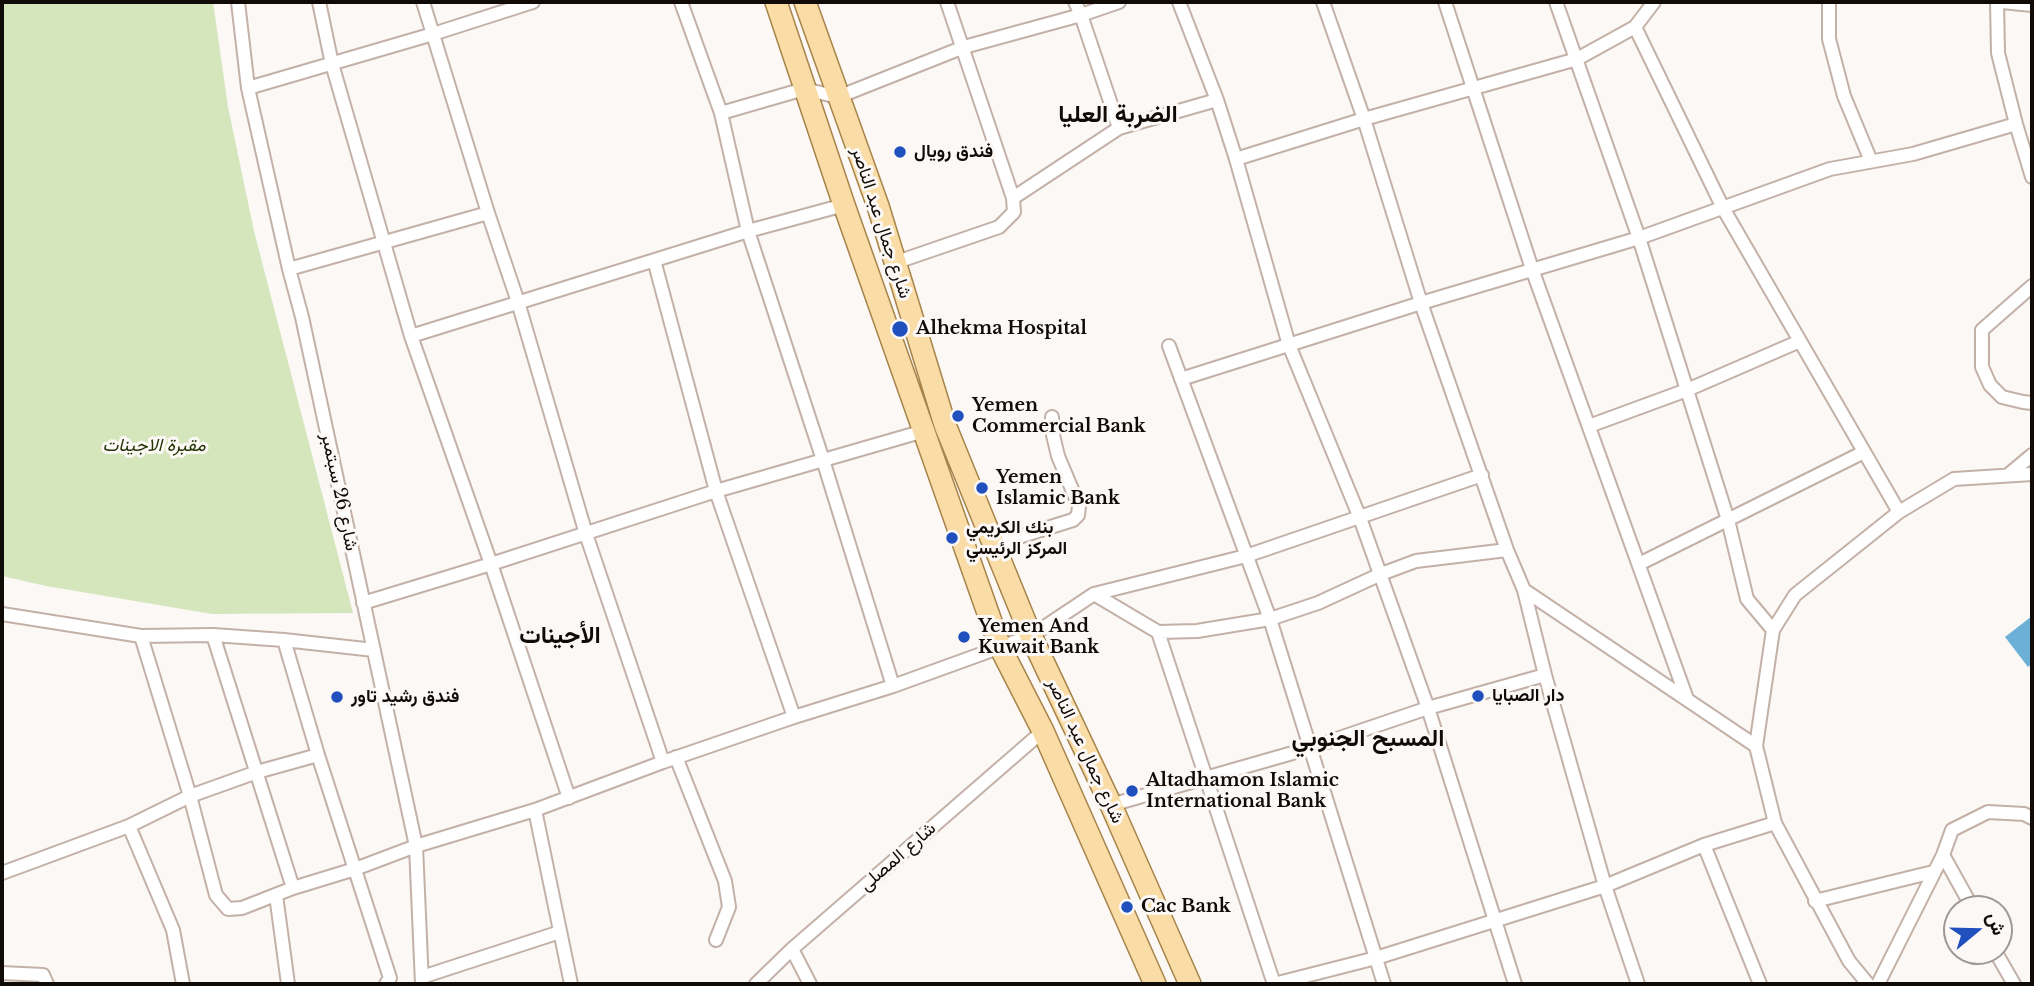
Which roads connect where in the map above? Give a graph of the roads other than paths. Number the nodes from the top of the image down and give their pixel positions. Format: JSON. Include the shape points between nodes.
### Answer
{"nodes":[{"id":1,"x":238,"y":2,"type":"edge"},
{"id":2,"x":319,"y":2,"type":"edge"},
{"id":3,"x":423,"y":2,"type":"edge"},
{"id":4,"x":533,"y":2,"type":"edge"},
{"id":5,"x":681,"y":2,"type":"edge"},
{"id":6,"x":776,"y":2,"type":"edge"},
{"id":7,"x":805,"y":2,"type":"edge"},
{"id":8,"x":947,"y":2,"type":"edge"},
{"id":9,"x":1075,"y":2,"type":"edge"},
{"id":10,"x":1119,"y":2,"type":"edge"},
{"id":11,"x":1179,"y":2,"type":"edge"},
{"id":12,"x":1323,"y":2,"type":"edge"},
{"id":13,"x":1446,"y":2,"type":"edge"},
{"id":14,"x":1556,"y":2,"type":"edge"},
{"id":15,"x":1654,"y":2,"type":"edge"},
{"id":16,"x":1829,"y":2,"type":"edge"},
{"id":17,"x":2000,"y":2,"type":"edge"},
{"id":18,"x":2032,"y":5,"type":"edge"},
{"id":19,"x":1081,"y":15,"type":"junction"},
{"id":20,"x":1635,"y":27,"type":"junction"},
{"id":21,"x":433,"y":34,"type":"junction"},
{"id":22,"x":964,"y":47,"type":"junction"},
{"id":23,"x":1577,"y":59,"type":"junction"},
{"id":24,"x":332,"y":64,"type":"junction"},
{"id":25,"x":248,"y":88,"type":"junction"},
{"id":26,"x":804,"y":89,"type":"junction"},
{"id":27,"x":1474,"y":89,"type":"junction"},
{"id":28,"x":838,"y":97,"type":"junction"},
{"id":29,"x":1217,"y":100,"type":"junction"},
{"id":30,"x":721,"y":113,"type":"junction"},
{"id":31,"x":1364,"y":119,"type":"junction"},
{"id":32,"x":2016,"y":124,"type":"junction"},
{"id":33,"x":1119,"y":128,"type":"junction"},
{"id":34,"x":1236,"y":159,"type":"junction"},
{"id":35,"x":1871,"y":161,"type":"junction"},
{"id":36,"x":2032,"y":177,"type":"edge"},
{"id":37,"x":1013,"y":198,"type":"junction"},
{"id":38,"x":844,"y":205,"type":"junction"},
{"id":39,"x":1723,"y":208,"type":"junction"},
{"id":40,"x":488,"y":213,"type":"junction"},
{"id":41,"x":748,"y":231,"type":"junction"},
{"id":42,"x":1639,"y":238,"type":"junction"},
{"id":43,"x":384,"y":243,"type":"junction"},
{"id":44,"x":654,"y":260,"type":"junction"},
{"id":45,"x":894,"y":262,"type":"junction"},
{"id":46,"x":289,"y":269,"type":"junction"},
{"id":47,"x":1532,"y":269,"type":"junction"},
{"id":48,"x":2032,"y":286,"type":"edge"},
{"id":49,"x":519,"y":303,"type":"junction"},
{"id":50,"x":1421,"y":303,"type":"junction"},
{"id":51,"x":411,"y":336,"type":"junction"},
{"id":52,"x":1800,"y":341,"type":"junction"},
{"id":53,"x":1289,"y":345,"type":"junction"},
{"id":54,"x":1169,"y":346,"type":"dead end"},
{"id":55,"x":1181,"y":379,"type":"junction"},
{"id":56,"x":1687,"y":390,"type":"junction"},
{"id":57,"x":2032,"y":403,"type":"edge"},
{"id":58,"x":1052,"y":417,"type":"dead end"},
{"id":59,"x":1589,"y":426,"type":"junction"},
{"id":60,"x":923,"y":431,"type":"junction"},
{"id":61,"x":1864,"y":452,"type":"junction"},
{"id":62,"x":2032,"y":454,"type":"edge"},
{"id":63,"x":823,"y":460,"type":"junction"},
{"id":64,"x":1482,"y":474,"type":"junction"},
{"id":65,"x":2032,"y":474,"type":"edge"},
{"id":66,"x":2008,"y":475,"type":"junction"},
{"id":67,"x":716,"y":491,"type":"junction"},
{"id":68,"x":1899,"y":512,"type":"junction"},
{"id":69,"x":1360,"y":518,"type":"junction"},
{"id":70,"x":1728,"y":520,"type":"junction"},
{"id":71,"x":586,"y":534,"type":"junction"},
{"id":72,"x":993,"y":545,"type":"junction"},
{"id":73,"x":1507,"y":550,"type":"junction"},
{"id":74,"x":1246,"y":556,"type":"junction"},
{"id":75,"x":491,"y":564,"type":"junction"},
{"id":76,"x":1639,"y":564,"type":"junction"},
{"id":77,"x":1381,"y":574,"type":"junction"},
{"id":78,"x":1524,"y":590,"type":"junction"},
{"id":79,"x":1094,"y":594,"type":"junction"},
{"id":80,"x":363,"y":603,"type":"junction"},
{"id":81,"x":2,"y":614,"type":"edge"},
{"id":82,"x":1270,"y":619,"type":"junction"},
{"id":83,"x":1773,"y":630,"type":"junction"},
{"id":84,"x":1158,"y":632,"type":"junction"},
{"id":85,"x":213,"y":635,"type":"junction"},
{"id":86,"x":141,"y":636,"type":"junction"},
{"id":87,"x":1031,"y":636,"type":"junction"},
{"id":88,"x":284,"y":640,"type":"junction"},
{"id":89,"x":1000,"y":647,"type":"junction"},
{"id":90,"x":374,"y":650,"type":"junction"},
{"id":91,"x":1545,"y":675,"type":"junction"},
{"id":92,"x":893,"y":686,"type":"junction"},
{"id":93,"x":1687,"y":700,"type":"junction"},
{"id":94,"x":1428,"y":708,"type":"junction"},
{"id":95,"x":794,"y":717,"type":"junction"},
{"id":96,"x":1043,"y":731,"type":"junction"},
{"id":97,"x":1756,"y":746,"type":"junction"},
{"id":98,"x":1310,"y":748,"type":"junction"},
{"id":99,"x":318,"y":755,"type":"junction"},
{"id":100,"x":669,"y":759,"type":"junction"},
{"id":101,"x":257,"y":772,"type":"junction"},
{"id":102,"x":1206,"y":777,"type":"junction"},
{"id":103,"x":190,"y":796,"type":"junction"},
{"id":104,"x":569,"y":798,"type":"junction"},
{"id":105,"x":1111,"y":805,"type":"junction"},
{"id":106,"x":535,"y":810,"type":"junction"},
{"id":107,"x":2032,"y":818,"type":"edge"},
{"id":108,"x":1775,"y":823,"type":"junction"},
{"id":109,"x":130,"y":826,"type":"junction"},
{"id":110,"x":1704,"y":845,"type":"junction"},
{"id":111,"x":416,"y":846,"type":"junction"},
{"id":112,"x":1943,"y":855,"type":"junction"},
{"id":113,"x":355,"y":869,"type":"junction"},
{"id":114,"x":1933,"y":872,"type":"junction"},
{"id":115,"x":2,"y":873,"type":"edge"},
{"id":116,"x":1605,"y":886,"type":"junction"},
{"id":117,"x":293,"y":888,"type":"junction"},
{"id":118,"x":276,"y":895,"type":"junction"},
{"id":119,"x":1965,"y":895,"type":"edge"},
{"id":120,"x":1815,"y":901,"type":"junction"},
{"id":121,"x":1494,"y":919,"type":"junction"},
{"id":122,"x":560,"y":932,"type":"junction"},
{"id":123,"x":716,"y":940,"type":"dead end"},
{"id":124,"x":792,"y":949,"type":"junction"},
{"id":125,"x":1376,"y":958,"type":"junction"},
{"id":126,"x":2003,"y":965,"type":"edge"},
{"id":127,"x":2,"y":973,"type":"edge"},
{"id":128,"x":422,"y":981,"type":"edge"},
{"id":129,"x":47,"y":984,"type":"edge"},
{"id":130,"x":176,"y":984,"type":"edge"},
{"id":131,"x":183,"y":984,"type":"edge"},
{"id":132,"x":288,"y":984,"type":"edge"},
{"id":133,"x":387,"y":984,"type":"edge"},
{"id":134,"x":571,"y":984,"type":"edge"},
{"id":135,"x":756,"y":984,"type":"edge"},
{"id":136,"x":810,"y":984,"type":"edge"},
{"id":137,"x":1155,"y":984,"type":"edge"},
{"id":138,"x":1189,"y":984,"type":"edge"},
{"id":139,"x":1274,"y":984,"type":"edge"},
{"id":140,"x":1384,"y":984,"type":"edge"},
{"id":141,"x":1515,"y":984,"type":"edge"},
{"id":142,"x":1638,"y":984,"type":"edge"},
{"id":143,"x":1760,"y":984,"type":"edge"},
{"id":144,"x":1868,"y":984,"type":"edge"},
{"id":145,"x":1878,"y":984,"type":"edge"},
{"id":146,"x":2014,"y":984,"type":"edge"}],
"edges":[{"from":1,"to":25,"type":"street","name":"شارع 26 سبتمبر"},
{"from":2,"to":24,"type":"street"},
{"from":3,"to":21,"type":"street"},
{"from":4,"to":21,"type":"street"},
{"from":5,"to":30,"type":"street"},
{"from":6,"to":26,"type":"main road","name":"شارع جمال عبد الناصر"},
{"from":7,"to":28,"type":"main road","name":"شارع جمال عبد الناصر"},
{"from":8,"to":22,"type":"street"},
{"from":9,"to":19,"type":"street"},
{"from":10,"to":19,"type":"street"},
{"from":11,"to":29,"type":"street"},
{"from":12,"to":31,"type":"street"},
{"from":13,"to":27,"type":"street"},
{"from":14,"to":23,"type":"street"},
{"from":15,"to":20,"type":"street"},
{"from":16,"to":35,"type":"street","via":[[1829,39],[1835,62]]},
{"from":17,"to":18,"type":"street"},
{"from":17,"to":32,"type":"street","via":[[1998,52]]},
{"from":19,"to":22,"type":"street"},
{"from":19,"to":33,"type":"street"},
{"from":20,"to":23,"type":"street"},
{"from":20,"to":39,"type":"street"},
{"from":21,"to":24,"type":"street"},
{"from":21,"to":40,"type":"street"},
{"from":22,"to":28,"type":"street"},
{"from":22,"to":37,"type":"street"},
{"from":23,"to":27,"type":"street"},
{"from":23,"to":42,"type":"street"},
{"from":24,"to":25,"type":"street"},
{"from":24,"to":43,"type":"street"},
{"from":25,"to":46,"type":"street","name":"شارع 26 سبتمبر"},
{"from":26,"to":28,"type":"street"},
{"from":26,"to":30,"type":"street"},
{"from":26,"to":38,"type":"main road","name":"شارع جمال عبد الناصر"},
{"from":27,"to":31,"type":"street"},
{"from":27,"to":47,"type":"street"},
{"from":28,"to":45,"type":"main road","name":"شارع جمال عبد الناصر"},
{"from":29,"to":33,"type":"street"},
{"from":29,"to":34,"type":"street"},
{"from":30,"to":41,"type":"street"},
{"from":31,"to":34,"type":"street"},
{"from":31,"to":50,"type":"street"},
{"from":32,"to":35,"type":"street","via":[[1913,154]]},
{"from":32,"to":36,"type":"street"},
{"from":33,"to":37,"type":"street"},
{"from":34,"to":53,"type":"street"},
{"from":35,"to":39,"type":"street","via":[[1830,169]]},
{"from":37,"to":45,"type":"street","via":[[1014,212],[999,226]]},
{"from":38,"to":41,"type":"street"},
{"from":38,"to":60,"type":"main road","name":"شارع جمال عبد الناصر"},
{"from":39,"to":42,"type":"street"},
{"from":39,"to":52,"type":"street"},
{"from":40,"to":43,"type":"street"},
{"from":40,"to":49,"type":"street"},
{"from":41,"to":44,"type":"street"},
{"from":41,"to":63,"type":"street"},
{"from":42,"to":47,"type":"street"},
{"from":42,"to":56,"type":"street"},
{"from":43,"to":46,"type":"street"},
{"from":43,"to":51,"type":"street"},
{"from":44,"to":49,"type":"street"},
{"from":44,"to":67,"type":"street"},
{"from":45,"to":72,"type":"main road","name":"شارع جمال عبد الناصر","via":[[945,425]]},
{"from":46,"to":80,"type":"street","name":"شارع 26 سبتمبر"},
{"from":47,"to":50,"type":"street"},
{"from":47,"to":59,"type":"street"},
{"from":48,"to":57,"type":"street","via":[[1982,330],[1982,367],[1990,385],[2002,397]]},
{"from":49,"to":51,"type":"street"},
{"from":49,"to":71,"type":"street"},
{"from":50,"to":53,"type":"street"},
{"from":50,"to":64,"type":"street"},
{"from":51,"to":75,"type":"street"},
{"from":52,"to":56,"type":"street"},
{"from":52,"to":61,"type":"street"},
{"from":53,"to":55,"type":"street"},
{"from":53,"to":69,"type":"street"},
{"from":54,"to":55,"type":"street"},
{"from":55,"to":74,"type":"street"},
{"from":56,"to":59,"type":"street"},
{"from":56,"to":70,"type":"street"},
{"from":58,"to":72,"type":"street","via":[[1058,456],[1079,506],[1078,515]]},
{"from":59,"to":76,"type":"street"},
{"from":60,"to":63,"type":"street"},
{"from":60,"to":89,"type":"main road","name":"شارع جمال عبد الناصر"},
{"from":61,"to":68,"type":"street"},
{"from":61,"to":70,"type":"street"},
{"from":62,"to":66,"type":"street"},
{"from":63,"to":67,"type":"street"},
{"from":63,"to":92,"type":"street"},
{"from":64,"to":69,"type":"street"},
{"from":64,"to":73,"type":"street"},
{"from":65,"to":66,"type":"street"},
{"from":66,"to":68,"type":"street","via":[[1954,479]]},
{"from":67,"to":71,"type":"street"},
{"from":67,"to":95,"type":"street"},
{"from":68,"to":83,"type":"street","via":[[1795,595]]},
{"from":69,"to":74,"type":"street"},
{"from":69,"to":77,"type":"street"},
{"from":70,"to":76,"type":"street"},
{"from":70,"to":83,"type":"street","via":[[1747,599]]},
{"from":71,"to":75,"type":"street"},
{"from":71,"to":100,"type":"street"},
{"from":72,"to":87,"type":"main road","name":"شارع جمال عبد الناصر"},
{"from":73,"to":77,"type":"street","via":[[1416,561]]},
{"from":73,"to":78,"type":"street"},
{"from":74,"to":79,"type":"street"},
{"from":74,"to":82,"type":"street"},
{"from":75,"to":80,"type":"street"},
{"from":75,"to":104,"type":"street"},
{"from":76,"to":93,"type":"street"},
{"from":77,"to":82,"type":"street"},
{"from":77,"to":94,"type":"street"},
{"from":78,"to":91,"type":"street"},
{"from":78,"to":93,"type":"street"},
{"from":79,"to":84,"type":"street"},
{"from":79,"to":87,"type":"street"},
{"from":80,"to":90,"type":"street","name":"شارع 26 سبتمبر"},
{"from":81,"to":86,"type":"street"},
{"from":82,"to":84,"type":"street"},
{"from":82,"to":98,"type":"street"},
{"from":83,"to":97,"type":"street"},
{"from":84,"to":102,"type":"street"},
{"from":85,"to":86,"type":"street"},
{"from":85,"to":88,"type":"street"},
{"from":85,"to":101,"type":"street"},
{"from":86,"to":103,"type":"street"},
{"from":87,"to":89,"type":"street"},
{"from":87,"to":105,"type":"main road","name":"شارع جمال عبد الناصر"},
{"from":88,"to":90,"type":"street"},
{"from":88,"to":99,"type":"street"},
{"from":89,"to":92,"type":"street"},
{"from":89,"to":96,"type":"main road","name":"شارع جمال عبد الناصر"},
{"from":90,"to":111,"type":"street","name":"شارع 26 سبتمبر"},
{"from":91,"to":94,"type":"street"},
{"from":91,"to":116,"type":"street"},
{"from":92,"to":95,"type":"street"},
{"from":93,"to":97,"type":"street"},
{"from":94,"to":98,"type":"street"},
{"from":94,"to":121,"type":"street"},
{"from":95,"to":100,"type":"street"},
{"from":96,"to":124,"type":"street","name":"شارع المصلى"},
{"from":96,"to":137,"type":"main road","name":"شارع جمال عبد الناصر"},
{"from":97,"to":108,"type":"street"},
{"from":98,"to":102,"type":"street"},
{"from":98,"to":125,"type":"street"},
{"from":99,"to":101,"type":"street"},
{"from":99,"to":113,"type":"street"},
{"from":100,"to":104,"type":"street"},
{"from":100,"to":123,"type":"street","via":[[725,881],[729,907]]},
{"from":101,"to":103,"type":"street"},
{"from":101,"to":117,"type":"street"},
{"from":102,"to":105,"type":"street"},
{"from":102,"to":139,"type":"street"},
{"from":103,"to":109,"type":"street"},
{"from":103,"to":118,"type":"street","via":[[216,895],[228,909]]},
{"from":104,"to":106,"type":"street"},
{"from":105,"to":138,"type":"main road","name":"شارع جمال عبد الناصر"},
{"from":106,"to":111,"type":"street"},
{"from":106,"to":122,"type":"street"},
{"from":107,"to":112,"type":"street","via":[[1987,812],[1952,830]]},
{"from":108,"to":110,"type":"street"},
{"from":108,"to":120,"type":"street"},
{"from":109,"to":115,"type":"street"},
{"from":109,"to":131,"type":"street","via":[[173,930]]},
{"from":110,"to":116,"type":"street"},
{"from":110,"to":143,"type":"street"},
{"from":111,"to":113,"type":"street"},
{"from":111,"to":128,"type":"street","name":"شارع 26 سبتمبر"},
{"from":112,"to":114,"type":"street"},
{"from":112,"to":119,"type":"street"},
{"from":113,"to":117,"type":"street"},
{"from":113,"to":133,"type":"street","via":[[390,978]]},
{"from":114,"to":120,"type":"street"},
{"from":114,"to":145,"type":"street"},
{"from":116,"to":121,"type":"street"},
{"from":116,"to":142,"type":"street"},
{"from":117,"to":118,"type":"street"},
{"from":118,"to":132,"type":"street"},
{"from":120,"to":144,"type":"street","via":[[1849,961]]},
{"from":121,"to":125,"type":"street"},
{"from":121,"to":141,"type":"street"},
{"from":122,"to":128,"type":"street"},
{"from":122,"to":134,"type":"street"},
{"from":124,"to":135,"type":"street","name":"شارع المصلى"},
{"from":124,"to":136,"type":"street"},
{"from":125,"to":139,"type":"street"},
{"from":125,"to":140,"type":"street"},
{"from":126,"to":146,"type":"street"},
{"from":127,"to":129,"type":"street","via":[[43,975]]},
{"from":130,"to":131,"type":"street"}]}
